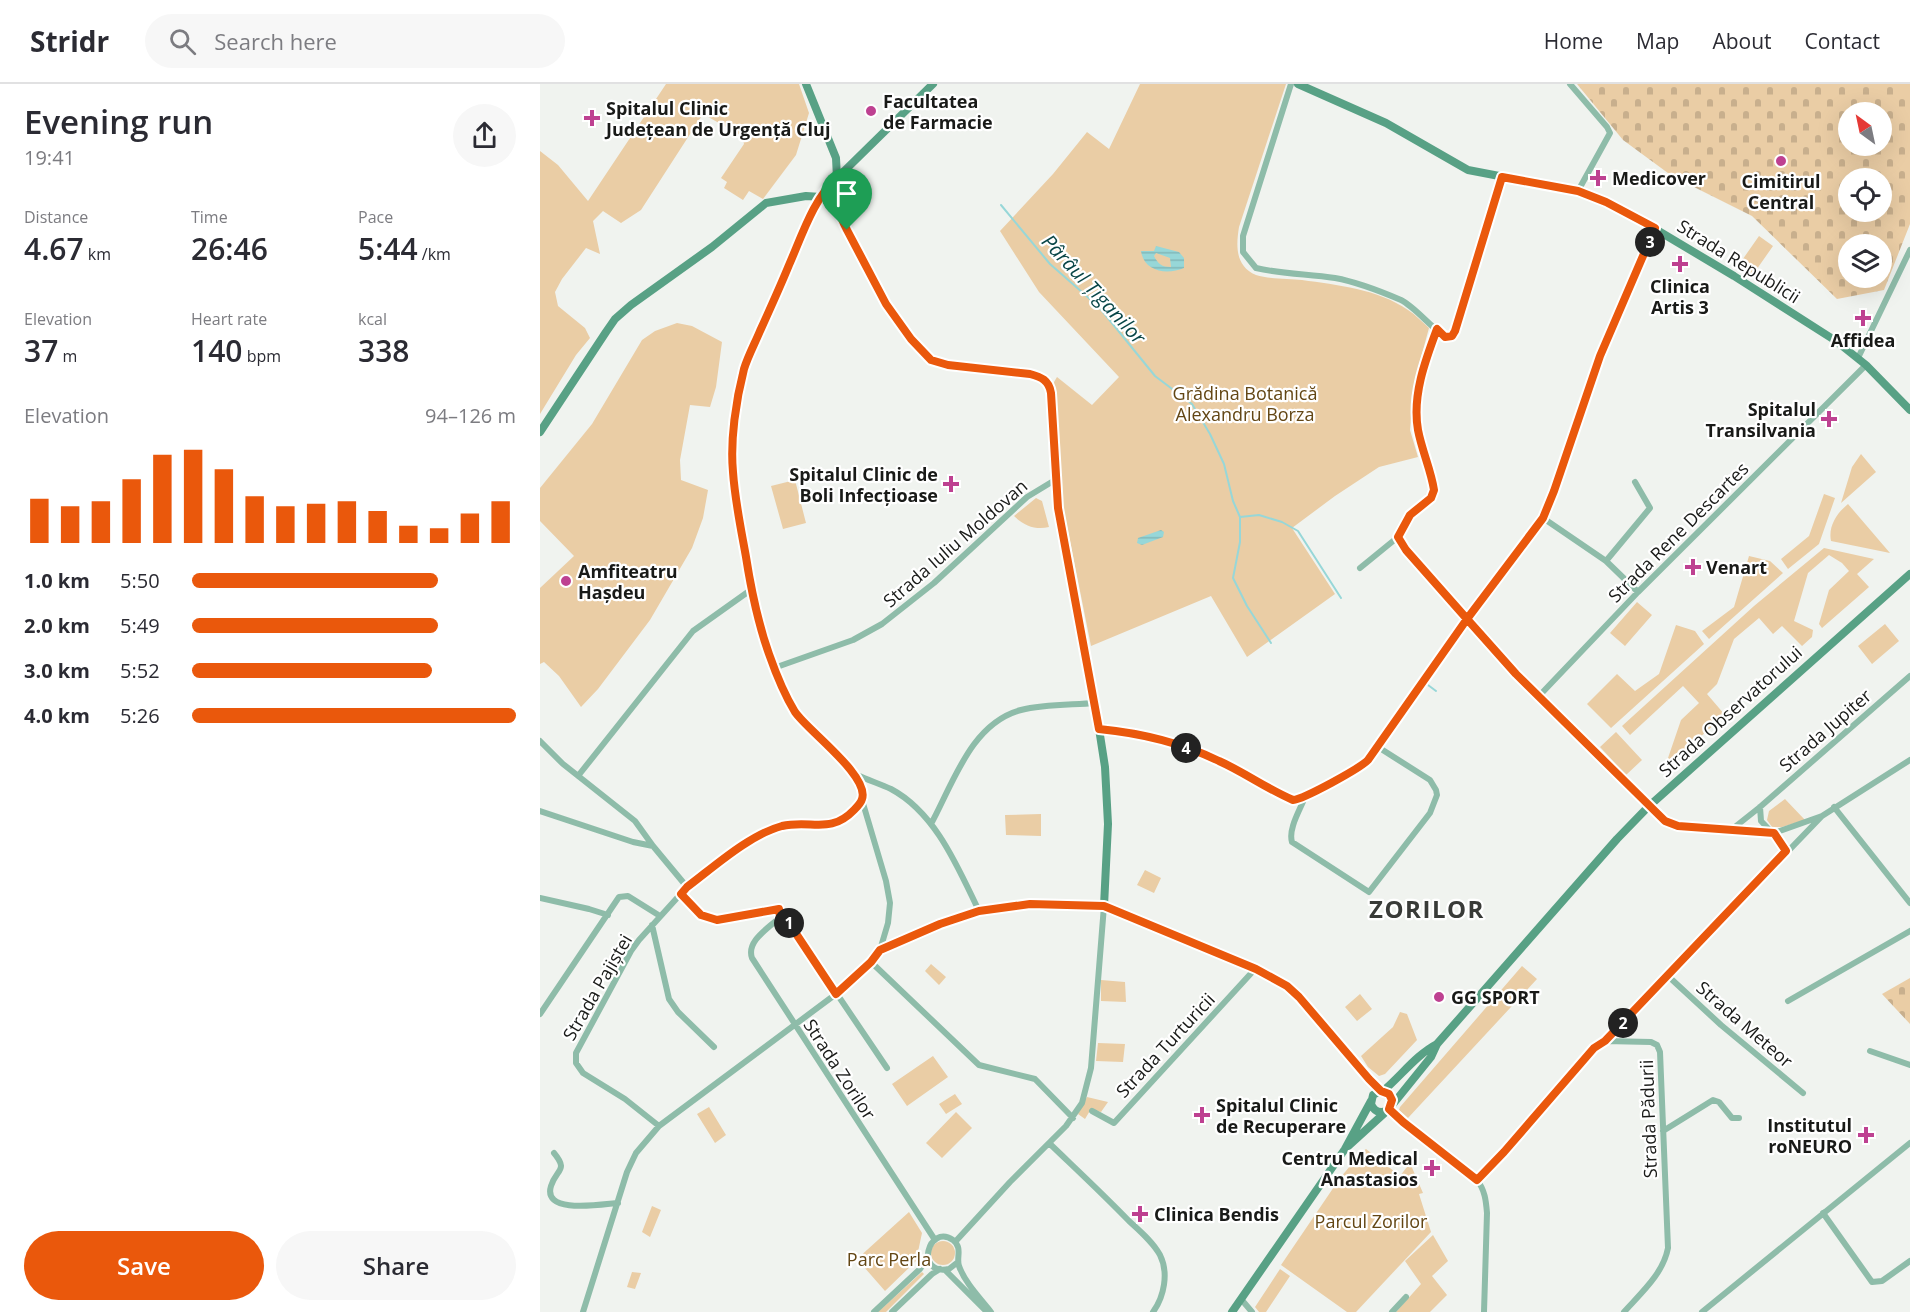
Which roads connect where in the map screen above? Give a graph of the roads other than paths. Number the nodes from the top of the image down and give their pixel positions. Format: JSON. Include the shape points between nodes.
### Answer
{"nodes":[{"id":1,"x":806,"y":84,"type":"edge"},
{"id":2,"x":933,"y":84,"type":"edge"},
{"id":3,"x":1291,"y":84,"type":"edge"},
{"id":4,"x":1298,"y":84,"type":"edge"},
{"id":5,"x":1570,"y":84,"type":"edge"},
{"id":6,"x":1502,"y":177,"type":"junction"},
{"id":7,"x":837,"y":178,"type":"junction"},
{"id":8,"x":1578,"y":191,"type":"junction"},
{"id":9,"x":821,"y":197,"type":"junction"},
{"id":10,"x":1655,"y":228,"type":"junction"},
{"id":11,"x":1910,"y":250,"type":"edge"},
{"id":12,"x":1437,"y":329,"type":"junction"},
{"id":13,"x":1858,"y":358,"type":"junction"},
{"id":14,"x":1866,"y":365,"type":"junction"},
{"id":15,"x":1910,"y":410,"type":"edge"},
{"id":16,"x":540,"y":432,"type":"edge"},
{"id":17,"x":1055,"y":480,"type":"junction"},
{"id":18,"x":1635,"y":482,"type":"dead end"},
{"id":19,"x":1543,"y":518,"type":"junction"},
{"id":20,"x":1398,"y":537,"type":"junction"},
{"id":21,"x":1606,"y":561,"type":"junction"},
{"id":22,"x":1360,"y":568,"type":"dead end"},
{"id":23,"x":1910,"y":574,"type":"edge"},
{"id":24,"x":752,"y":589,"type":"junction"},
{"id":25,"x":1638,"y":592,"type":"junction"},
{"id":26,"x":1467,"y":619,"type":"junction"},
{"id":27,"x":774,"y":669,"type":"junction"},
{"id":28,"x":1910,"y":676,"type":"edge"},
{"id":29,"x":1539,"y":696,"type":"junction"},
{"id":30,"x":1095,"y":703,"type":"junction"},
{"id":31,"x":1099,"y":729,"type":"junction"},
{"id":32,"x":540,"y":741,"type":"edge"},
{"id":33,"x":1378,"y":747,"type":"junction"},
{"id":34,"x":1910,"y":760,"type":"edge"},
{"id":35,"x":857,"y":775,"type":"junction"},
{"id":36,"x":578,"y":776,"type":"junction"},
{"id":37,"x":1305,"y":797,"type":"junction"},
{"id":38,"x":862,"y":800,"type":"junction"},
{"id":39,"x":1648,"y":807,"type":"junction"},
{"id":40,"x":1760,"y":807,"type":"junction"},
{"id":41,"x":1834,"y":807,"type":"junction"},
{"id":42,"x":540,"y":811,"type":"edge"},
{"id":43,"x":1822,"y":816,"type":"junction"},
{"id":44,"x":931,"y":824,"type":"junction"},
{"id":45,"x":1731,"y":830,"type":"junction"},
{"id":46,"x":1774,"y":833,"type":"junction"},
{"id":47,"x":653,"y":846,"type":"junction"},
{"id":48,"x":1786,"y":851,"type":"junction"},
{"id":49,"x":687,"y":887,"type":"junction"},
{"id":50,"x":681,"y":894,"type":"junction"},
{"id":51,"x":540,"y":898,"type":"edge"},
{"id":52,"x":1910,"y":903,"type":"edge"},
{"id":53,"x":1104,"y":906,"type":"junction"},
{"id":54,"x":979,"y":911,"type":"junction"},
{"id":55,"x":608,"y":915,"type":"junction"},
{"id":56,"x":660,"y":916,"type":"junction"},
{"id":57,"x":780,"y":917,"type":"junction"},
{"id":58,"x":652,"y":925,"type":"junction"},
{"id":59,"x":1910,"y":931,"type":"edge"},
{"id":60,"x":880,"y":950,"type":"junction"},
{"id":61,"x":871,"y":962,"type":"junction"},
{"id":62,"x":1256,"y":969,"type":"junction"},
{"id":63,"x":1668,"y":976,"type":"junction"},
{"id":64,"x":836,"y":994,"type":"junction"},
{"id":65,"x":1788,"y":1001,"type":"dead end"},
{"id":66,"x":540,"y":1014,"type":"edge"},
{"id":67,"x":794,"y":1024,"type":"junction"},
{"id":68,"x":1605,"y":1041,"type":"junction"},
{"id":69,"x":1437,"y":1044,"type":"junction"},
{"id":70,"x":714,"y":1047,"type":"dead end"},
{"id":71,"x":1870,"y":1052,"type":"dead end"},
{"id":72,"x":1910,"y":1065,"type":"edge"},
{"id":73,"x":887,"y":1068,"type":"dead end"},
{"id":74,"x":1365,"y":1075,"type":"junction"},
{"id":75,"x":1372,"y":1083,"type":"junction"},
{"id":76,"x":1391,"y":1084,"type":"junction"},
{"id":77,"x":1382,"y":1091,"type":"junction"},
{"id":78,"x":1803,"y":1093,"type":"dead end"},
{"id":79,"x":1371,"y":1099,"type":"junction"},
{"id":80,"x":1388,"y":1109,"type":"junction"},
{"id":81,"x":1092,"y":1111,"type":"dead end"},
{"id":82,"x":1072,"y":1118,"type":"junction"},
{"id":83,"x":1739,"y":1118,"type":"dead end"},
{"id":84,"x":659,"y":1126,"type":"junction"},
{"id":85,"x":1663,"y":1131,"type":"junction"},
{"id":86,"x":1049,"y":1143,"type":"junction"},
{"id":87,"x":1910,"y":1143,"type":"edge"},
{"id":88,"x":1345,"y":1149,"type":"junction"},
{"id":89,"x":554,"y":1153,"type":"dead end"},
{"id":90,"x":1477,"y":1180,"type":"junction"},
{"id":91,"x":618,"y":1203,"type":"junction"},
{"id":92,"x":1823,"y":1213,"type":"junction"},
{"id":93,"x":935,"y":1240,"type":"junction"},
{"id":94,"x":955,"y":1242,"type":"junction"},
{"id":95,"x":928,"y":1257,"type":"junction"},
{"id":96,"x":1910,"y":1261,"type":"edge"},
{"id":97,"x":958,"y":1262,"type":"junction"},
{"id":98,"x":943,"y":1270,"type":"junction"},
{"id":99,"x":1406,"y":1297,"type":"dead end"},
{"id":100,"x":1241,"y":1299,"type":"junction"},
{"id":101,"x":583,"y":1312,"type":"edge"},
{"id":102,"x":874,"y":1312,"type":"edge"},
{"id":103,"x":892,"y":1312,"type":"edge"},
{"id":104,"x":989,"y":1312,"type":"edge"},
{"id":105,"x":1153,"y":1312,"type":"edge"},
{"id":106,"x":1232,"y":1312,"type":"edge"},
{"id":107,"x":1252,"y":1312,"type":"edge"},
{"id":108,"x":1392,"y":1312,"type":"edge"},
{"id":109,"x":1484,"y":1312,"type":"edge"},
{"id":110,"x":1624,"y":1312,"type":"edge"},
{"id":111,"x":1702,"y":1312,"type":"edge"}],
"edges":[{"from":1,"to":7,"type":"street","via":[[836,158]]},
{"from":2,"to":7,"type":"street"},
{"from":3,"to":12,"type":"street","via":[[1245,226],[1242,244],[1246,258],[1256,268],[1368,287],[1411,306]]},
{"from":4,"to":6,"type":"street","name":"Strada Republicii","via":[[1386,123],[1468,170]]},
{"from":5,"to":8,"type":"street","via":[[1610,133]]},
{"from":6,"to":8,"type":"street","name":"Strada Republicii"},
{"from":6,"to":12,"type":"street","via":[[1455,331],[1445,337]]},
{"from":7,"to":9,"type":"street"},
{"from":7,"to":17,"type":"street","via":[[839,211],[872,280],[926,356],[942,364],[1030,374],[1048,384]]},
{"from":8,"to":10,"type":"street","name":"Strada Republicii"},
{"from":9,"to":16,"type":"street","via":[[766,203],[631,305],[615,319]]},
{"from":9,"to":24,"type":"street","via":[[748,358],[740,390],[732,470]]},
{"from":10,"to":13,"type":"street","name":"Strada Republicii"},
{"from":10,"to":19,"type":"street","via":[[1600,356]]},
{"from":11,"to":13,"type":"street"},
{"from":12,"to":20,"type":"street","via":[[1420,382],[1416,413],[1433,494],[1410,515]]},
{"from":13,"to":14,"type":"street","name":"Strada Republicii"},
{"from":14,"to":15,"type":"street","name":"Strada Republicii"},
{"from":14,"to":25,"type":"street","name":"Strada Rene Descartes"},
{"from":17,"to":27,"type":"street","name":"Strada Iuliu Moldovan","via":[[1027,497],[934,583],[882,624],[853,640]]},
{"from":17,"to":30,"type":"street"},
{"from":18,"to":21,"type":"street","via":[[1650,508]]},
{"from":19,"to":21,"type":"street"},
{"from":19,"to":26,"type":"street"},
{"from":20,"to":22,"type":"street"},
{"from":20,"to":26,"type":"street"},
{"from":21,"to":25,"type":"street"},
{"from":23,"to":39,"type":"street","name":"Strada Observatorului"},
{"from":24,"to":27,"type":"street"},
{"from":24,"to":36,"type":"street","via":[[693,631]]},
{"from":25,"to":29,"type":"street","name":"Strada Rene Descartes"},
{"from":26,"to":29,"type":"street"},
{"from":26,"to":33,"type":"street"},
{"from":27,"to":35,"type":"street","via":[[796,712]]},
{"from":28,"to":40,"type":"street","name":"Strada Jupiter"},
{"from":29,"to":39,"type":"street"},
{"from":30,"to":31,"type":"street"},
{"from":30,"to":44,"type":"street","via":[[1029,709],[998,721],[966,757]]},
{"from":31,"to":37,"type":"street","via":[[1184,747],[1219,760],[1287,797]]},
{"from":31,"to":53,"type":"street","via":[[1108,824]]},
{"from":32,"to":36,"type":"street"},
{"from":33,"to":37,"type":"street","via":[[1356,770]]},
{"from":33,"to":37,"type":"street","via":[[1430,780],[1437,795],[1430,813],[1370,892],[1292,842]]},
{"from":34,"to":41,"type":"street"},
{"from":35,"to":38,"type":"street"},
{"from":35,"to":44,"type":"street","via":[[892,790]]},
{"from":36,"to":47,"type":"street","via":[[635,821]]},
{"from":38,"to":49,"type":"street","name":"Strada Pajiștei","via":[[835,823],[781,826],[758,835]]},
{"from":38,"to":60,"type":"street","via":[[890,903]]},
{"from":39,"to":45,"type":"street","via":[[1672,825]]},
{"from":39,"to":69,"type":"street","name":"Strada Observatorului"},
{"from":40,"to":45,"type":"street","name":"Strada Jupiter"},
{"from":40,"to":46,"type":"street","via":[[1761,821]]},
{"from":41,"to":43,"type":"street"},
{"from":41,"to":52,"type":"street"},
{"from":42,"to":47,"type":"street"},
{"from":43,"to":46,"type":"street"},
{"from":43,"to":48,"type":"street"},
{"from":44,"to":54,"type":"street"},
{"from":45,"to":46,"type":"street"},
{"from":46,"to":48,"type":"street"},
{"from":47,"to":49,"type":"street"},
{"from":48,"to":63,"type":"street"},
{"from":49,"to":50,"type":"street","name":"Strada Pajiștei"},
{"from":50,"to":56,"type":"street","name":"Strada Pajiștei"},
{"from":50,"to":57,"type":"street","via":[[701,915],[717,920],[776,909]]},
{"from":51,"to":55,"type":"street"},
{"from":53,"to":54,"type":"street","via":[[1030,904]]},
{"from":53,"to":62,"type":"street"},
{"from":53,"to":82,"type":"street","via":[[1091,1068],[1086,1093]]},
{"from":54,"to":60,"type":"street"},
{"from":55,"to":56,"type":"street","via":[[619,897],[625,896]]},
{"from":55,"to":66,"type":"street"},
{"from":56,"to":58,"type":"street","name":"Strada Pajiștei"},
{"from":57,"to":64,"type":"street","via":[[787,920]]},
{"from":57,"to":67,"type":"street","name":"Strada Zorilor","via":[[754,942],[750,952]]},
{"from":58,"to":70,"type":"street","via":[[669,999]]},
{"from":58,"to":84,"type":"street","name":"Strada Pajiștei","via":[[625,961],[576,1058],[583,1073]]},
{"from":59,"to":65,"type":"street"},
{"from":60,"to":61,"type":"street"},
{"from":61,"to":64,"type":"street"},
{"from":61,"to":82,"type":"street","via":[[979,1065],[1035,1079]]},
{"from":62,"to":74,"type":"street","via":[[1299,997]]},
{"from":62,"to":81,"type":"street","name":"Strada Turturicii","via":[[1114,1123]]},
{"from":63,"to":68,"type":"street"},
{"from":63,"to":78,"type":"street","name":"Strada Meteor"},
{"from":64,"to":67,"type":"street"},
{"from":64,"to":73,"type":"street"},
{"from":67,"to":84,"type":"street"},
{"from":67,"to":93,"type":"street","name":"Strada Zorilor"},
{"from":68,"to":85,"type":"street","name":"Strada Pădurii","via":[[1652,1042],[1659,1047]]},
{"from":68,"to":90,"type":"street","via":[[1594,1048]]},
{"from":69,"to":76,"type":"street","name":"Strada Observatorului"},
{"from":69,"to":80,"type":"street","name":"Strada Observatorului","via":[[1431,1057]]},
{"from":71,"to":72,"type":"street"},
{"from":74,"to":75,"type":"street"},
{"from":74,"to":79,"type":"street"},
{"from":75,"to":76,"type":"street"},
{"from":75,"to":77,"type":"street"},
{"from":76,"to":77,"type":"street","name":"Strada Observatorului"},
{"from":77,"to":79,"type":"street"},
{"from":77,"to":80,"type":"street","via":[[1390,1097]]},
{"from":79,"to":80,"type":"street","via":[[1374,1110]]},
{"from":79,"to":88,"type":"street","name":"Strada Observatorului"},
{"from":80,"to":88,"type":"street","name":"Strada Observatorului"},
{"from":80,"to":90,"type":"street"},
{"from":82,"to":86,"type":"street"},
{"from":83,"to":85,"type":"street","via":[[1732,1118],[1713,1100]]},
{"from":84,"to":91,"type":"street","via":[[629,1164]]},
{"from":85,"to":110,"type":"street","name":"Strada Pădurii","via":[[1667,1254],[1658,1273]]},
{"from":86,"to":94,"type":"street"},
{"from":86,"to":105,"type":"street","via":[[1159,1254],[1165,1275]]},
{"from":87,"to":92,"type":"street"},
{"from":88,"to":100,"type":"street","name":"Strada Observatorului"},
{"from":89,"to":91,"type":"street","via":[[561,1162],[551,1186],[555,1200],[571,1207]]},
{"from":90,"to":109,"type":"street","via":[[1484,1192],[1487,1214]]},
{"from":91,"to":101,"type":"street"},
{"from":92,"to":96,"type":"street","via":[[1872,1282],[1882,1281]]},
{"from":92,"to":111,"type":"street"},
{"from":93,"to":94,"type":"street"},
{"from":93,"to":95,"type":"street"},
{"from":94,"to":97,"type":"street","via":[[960,1254]]},
{"from":95,"to":98,"type":"street","via":[[931,1264]]},
{"from":95,"to":102,"type":"street"},
{"from":97,"to":98,"type":"street"},
{"from":97,"to":104,"type":"street"},
{"from":98,"to":103,"type":"street","via":[[932,1274]]},
{"from":98,"to":104,"type":"street"},
{"from":99,"to":108,"type":"street"},
{"from":100,"to":106,"type":"street","name":"Strada Observatorului"},
{"from":100,"to":107,"type":"street"}]}
